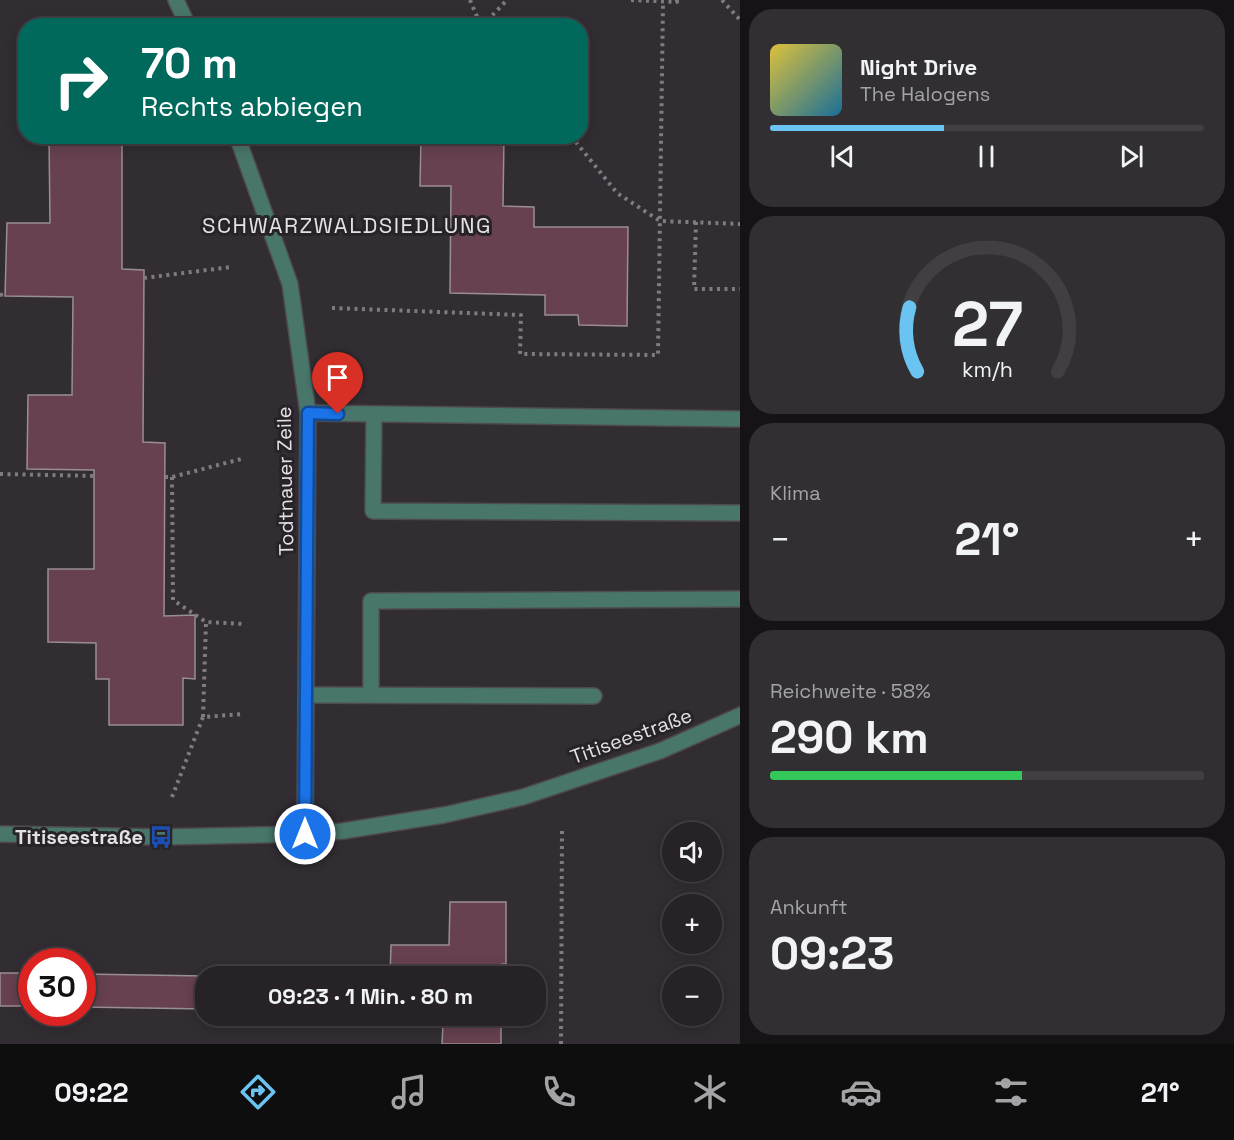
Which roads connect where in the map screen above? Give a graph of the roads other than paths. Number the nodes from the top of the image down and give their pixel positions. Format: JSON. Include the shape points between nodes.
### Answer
{"nodes":[{"id":1,"x":176,"y":0,"type":"edge"},
{"id":2,"x":184,"y":18,"type":"edge"},
{"id":3,"x":240,"y":144,"type":"edge"},
{"id":4,"x":308,"y":413,"type":"junction"},
{"id":5,"x":374,"y":415,"type":"junction"},
{"id":6,"x":740,"y":419,"type":"edge"},
{"id":7,"x":740,"y":513,"type":"edge"},
{"id":8,"x":740,"y":599,"type":"edge"},
{"id":9,"x":306,"y":695,"type":"junction"},
{"id":10,"x":371,"y":695,"type":"junction"},
{"id":11,"x":594,"y":696,"type":"dead end"},
{"id":12,"x":740,"y":715,"type":"edge"},
{"id":13,"x":0,"y":834,"type":"edge"},
{"id":14,"x":305,"y":834,"type":"junction"}],
"edges":[{"from":1,"to":2,"type":"street"},
{"from":3,"to":4,"type":"street","name":"Todtnauer Zeile","via":[[290,284]]},
{"from":4,"to":5,"type":"street"},
{"from":4,"to":9,"type":"street","name":"Todtnauer Zeile"},
{"from":5,"to":6,"type":"street"},
{"from":5,"to":7,"type":"street","via":[[373,511]]},
{"from":8,"to":10,"type":"street","via":[[371,601]]},
{"from":9,"to":10,"type":"street"},
{"from":9,"to":14,"type":"street","name":"Todtnauer Zeile"},
{"from":10,"to":11,"type":"street"},
{"from":12,"to":14,"type":"street","name":"Titiseestraße","via":[[660,751],[523,797],[433,817]]},
{"from":13,"to":14,"type":"street","name":"Titiseestraße","via":[[161,837]]}]}
